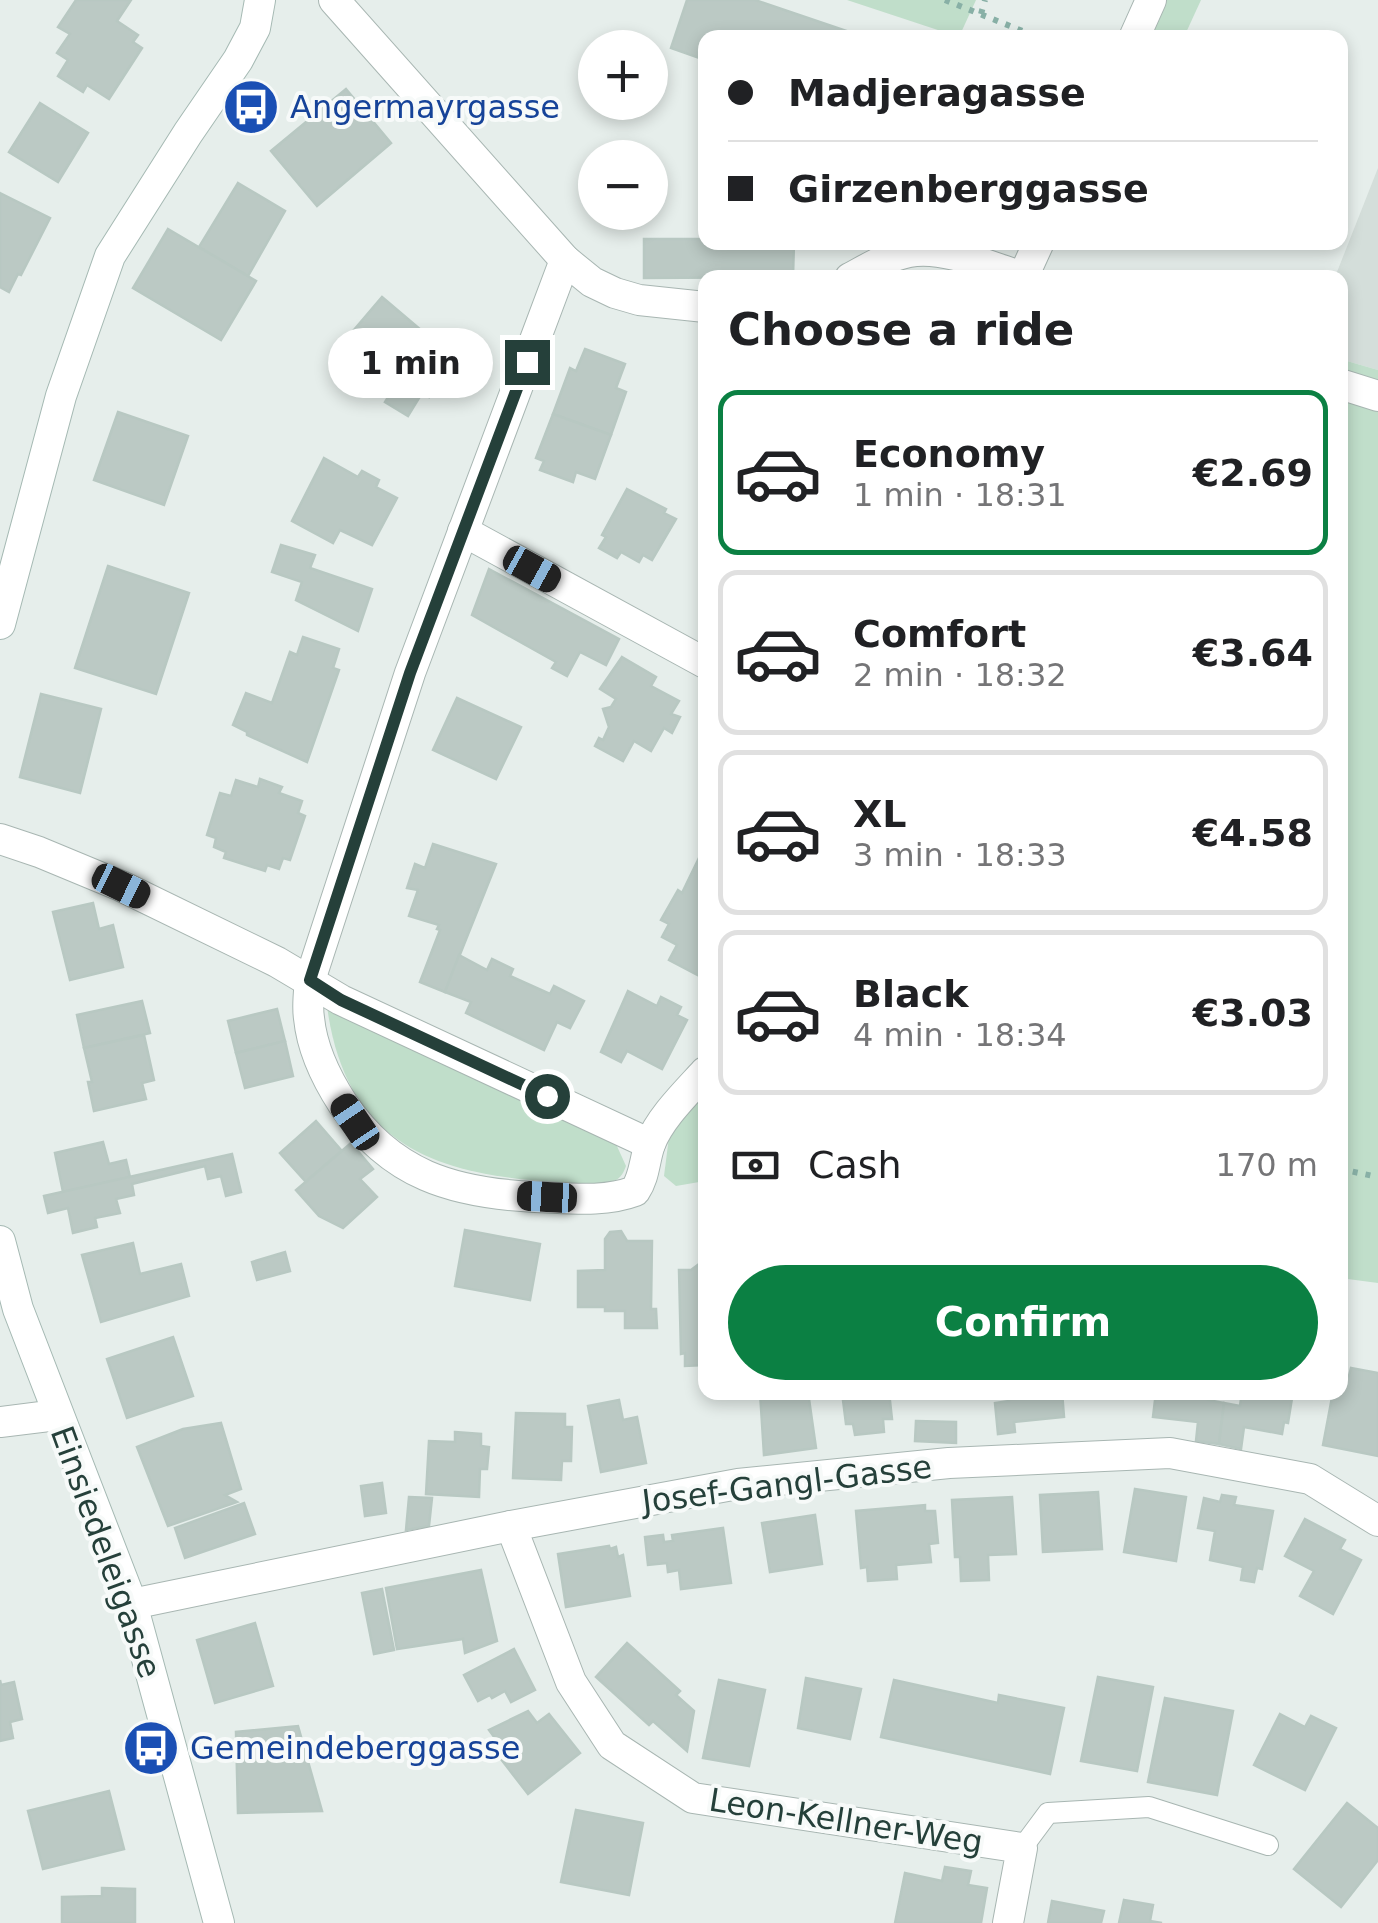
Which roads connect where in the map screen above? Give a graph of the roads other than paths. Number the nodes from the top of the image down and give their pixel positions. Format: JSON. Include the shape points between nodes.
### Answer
{"nodes":[{"id":1,"x":260,"y":0,"type":"edge"},
{"id":2,"x":334,"y":0,"type":"edge"},
{"id":3,"x":1151,"y":0,"type":"edge"},
{"id":4,"x":1138,"y":30,"type":"edge"},
{"id":5,"x":927,"y":250,"type":"edge"},
{"id":6,"x":927,"y":250,"type":"edge"},
{"id":7,"x":565,"y":260,"type":"junction"},
{"id":8,"x":866,"y":270,"type":"edge"},
{"id":9,"x":1001,"y":270,"type":"edge"},
{"id":10,"x":698,"y":307,"type":"edge"},
{"id":11,"x":1348,"y":387,"type":"edge"},
{"id":12,"x":1378,"y":396,"type":"edge"},
{"id":13,"x":464,"y":531,"type":"junction"},
{"id":14,"x":0,"y":624,"type":"edge"},
{"id":15,"x":698,"y":659,"type":"edge"},
{"id":16,"x":0,"y":839,"type":"edge"},
{"id":17,"x":310,"y":980,"type":"junction"},
{"id":18,"x":698,"y":1080,"type":"edge"},
{"id":19,"x":650,"y":1144,"type":"junction"},
{"id":20,"x":0,"y":1242,"type":"edge"},
{"id":21,"x":57,"y":1415,"type":"junction"},
{"id":22,"x":0,"y":1422,"type":"edge"},
{"id":23,"x":1378,"y":1522,"type":"edge"},
{"id":24,"x":510,"y":1526,"type":"junction"},
{"id":25,"x":132,"y":1604,"type":"junction"},
{"id":26,"x":1268,"y":1845,"type":"dead end"},
{"id":27,"x":1022,"y":1848,"type":"junction"},
{"id":28,"x":220,"y":1923,"type":"edge"},
{"id":29,"x":1008,"y":1923,"type":"edge"}],
"edges":[{"from":1,"to":14,"type":"street","via":[[238,60],[110,256],[61,396]]},
{"from":2,"to":7,"type":"street"},
{"from":3,"to":4,"type":"street"},
{"from":5,"to":8,"type":"street"},
{"from":6,"to":9,"type":"street"},
{"from":7,"to":10,"type":"street","via":[[615,293]]},
{"from":7,"to":13,"type":"street"},
{"from":11,"to":12,"type":"street"},
{"from":13,"to":15,"type":"street"},
{"from":13,"to":17,"type":"street","via":[[410,673]]},
{"from":16,"to":17,"type":"street","via":[[121,886]]},
{"from":17,"to":19,"type":"street"},
{"from":17,"to":19,"type":"street","via":[[309,1018],[330,1084],[355,1122],[392,1158],[432,1179],[504,1196],[606,1198],[635,1191]]},
{"from":18,"to":19,"type":"street"},
{"from":20,"to":21,"type":"street","name":"Einsiedeleigasse"},
{"from":21,"to":22,"type":"street"},
{"from":21,"to":25,"type":"street","name":"Einsiedeleigasse"},
{"from":23,"to":24,"type":"street","name":"Josef-Gangl-Gasse","via":[[1310,1479],[1170,1453],[948,1463],[738,1484]]},
{"from":24,"to":25,"type":"street","name":"Josef-Gangl-Gasse"},
{"from":24,"to":27,"type":"street","name":"Leon-Kellner-Weg","via":[[570,1682],[612,1745],[694,1798]]},
{"from":25,"to":28,"type":"street","name":"Einsiedeleigasse"},
{"from":26,"to":27,"type":"lane","via":[[1149,1807],[1048,1813]]},
{"from":27,"to":29,"type":"street","name":"Leon-Kellner-Weg"}]}
